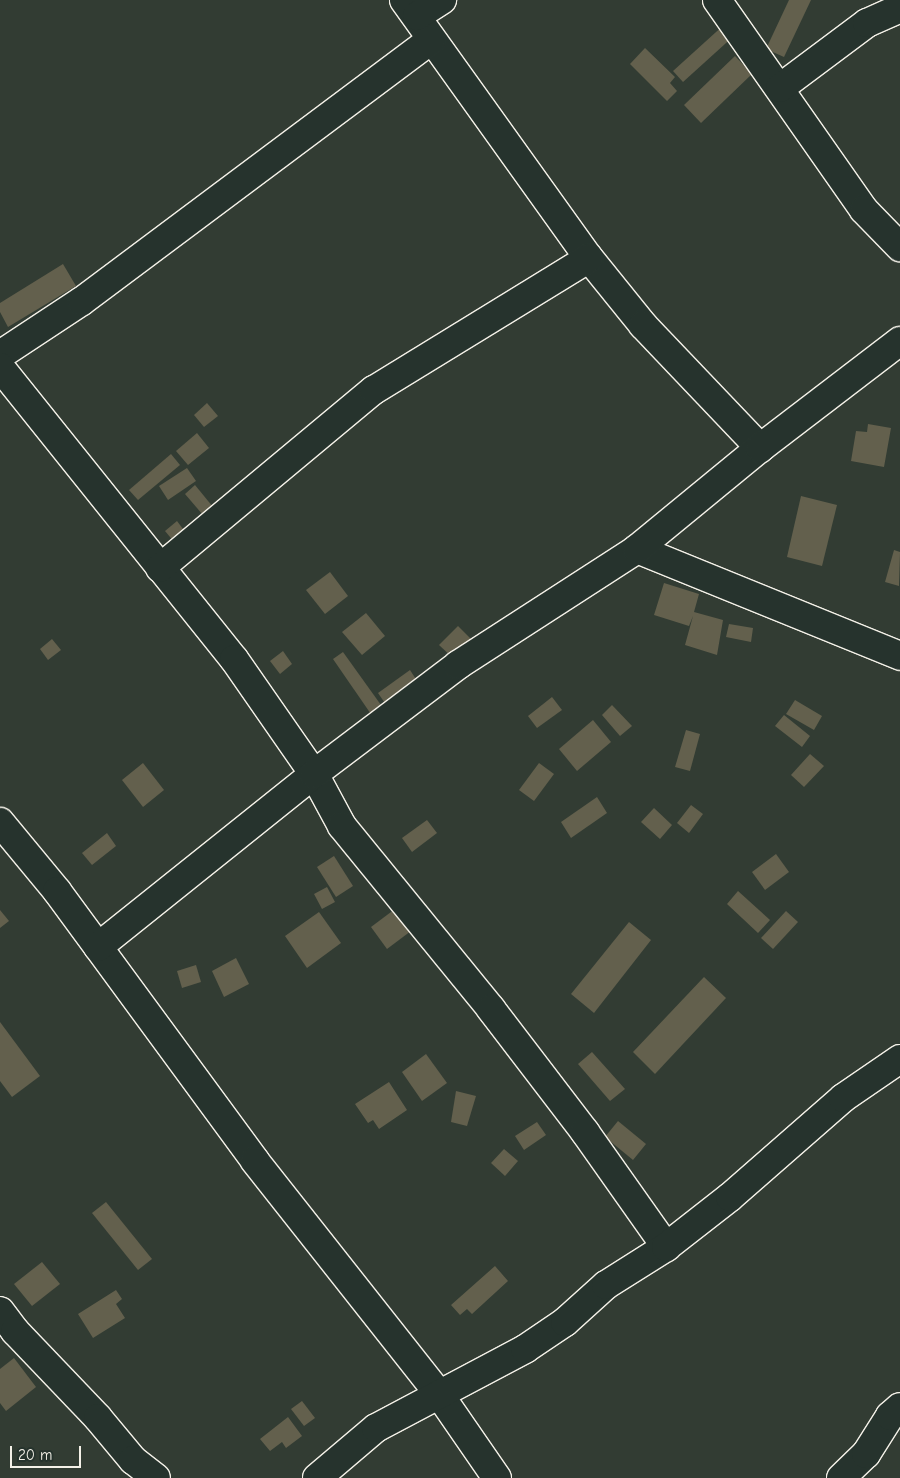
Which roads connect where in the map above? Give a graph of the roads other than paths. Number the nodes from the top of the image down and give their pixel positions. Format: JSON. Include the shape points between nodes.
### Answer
{"nodes":[{"id":1,"x":442,"y":0,"type":"edge"},
{"id":2,"x":717,"y":0,"type":"edge"},
{"id":3,"x":411,"y":8,"type":"edge"},
{"id":4,"x":900,"y":8,"type":"edge"},
{"id":5,"x":431,"y":40,"type":"junction"},
{"id":6,"x":780,"y":88,"type":"junction"},
{"id":7,"x":900,"y":247,"type":"edge"},
{"id":8,"x":589,"y":258,"type":"junction"},
{"id":9,"x":900,"y":341,"type":"edge"},
{"id":10,"x":0,"y":355,"type":"edge"},
{"id":11,"x":0,"y":367,"type":"edge"},
{"id":12,"x":760,"y":448,"type":"junction"},
{"id":13,"x":637,"y":549,"type":"junction"},
{"id":14,"x":160,"y":568,"type":"junction"},
{"id":15,"x":900,"y":656,"type":"edge"},
{"id":16,"x":314,"y":774,"type":"junction"},
{"id":17,"x":0,"y":822,"type":"edge"},
{"id":18,"x":98,"y":947,"type":"junction"},
{"id":19,"x":900,"y":1059,"type":"edge"},
{"id":20,"x":666,"y":1247,"type":"junction"},
{"id":21,"x":5,"y":1326,"type":"edge"},
{"id":22,"x":439,"y":1394,"type":"junction"},
{"id":23,"x":900,"y":1407,"type":"edge"},
{"id":24,"x":156,"y":1478,"type":"edge"},
{"id":25,"x":317,"y":1478,"type":"edge"},
{"id":26,"x":497,"y":1478,"type":"edge"},
{"id":27,"x":841,"y":1478,"type":"edge"}],
"edges":[{"from":1,"to":3,"type":"street"},
{"from":2,"to":6,"type":"street"},
{"from":3,"to":5,"type":"street"},
{"from":4,"to":6,"type":"street","via":[[867,23]]},
{"from":5,"to":8,"type":"street"},
{"from":5,"to":10,"type":"street","via":[[82,301]]},
{"from":6,"to":7,"type":"street","via":[[864,210]]},
{"from":8,"to":12,"type":"street","via":[[644,325]]},
{"from":8,"to":14,"type":"street","via":[[374,390]]},
{"from":9,"to":12,"type":"street"},
{"from":11,"to":14,"type":"street"},
{"from":12,"to":13,"type":"street"},
{"from":13,"to":15,"type":"street"},
{"from":13,"to":16,"type":"street","via":[[458,665]]},
{"from":14,"to":16,"type":"street","via":[[234,660]]},
{"from":16,"to":18,"type":"street"},
{"from":16,"to":20,"type":"street","via":[[342,826],[503,1024],[586,1132]]},
{"from":17,"to":18,"type":"street"},
{"from":18,"to":22,"type":"street","via":[[255,1161]]},
{"from":19,"to":20,"type":"street","via":[[843,1098],[787,1149]]},
{"from":20,"to":22,"type":"street","via":[[606,1285],[565,1322],[525,1349]]},
{"from":21,"to":24,"type":"street","via":[[98,1418],[133,1460]]},
{"from":22,"to":25,"type":"street","via":[[376,1428]]},
{"from":22,"to":26,"type":"street"},
{"from":23,"to":27,"type":"street","via":[[890,1416],[866,1454]]}]}
